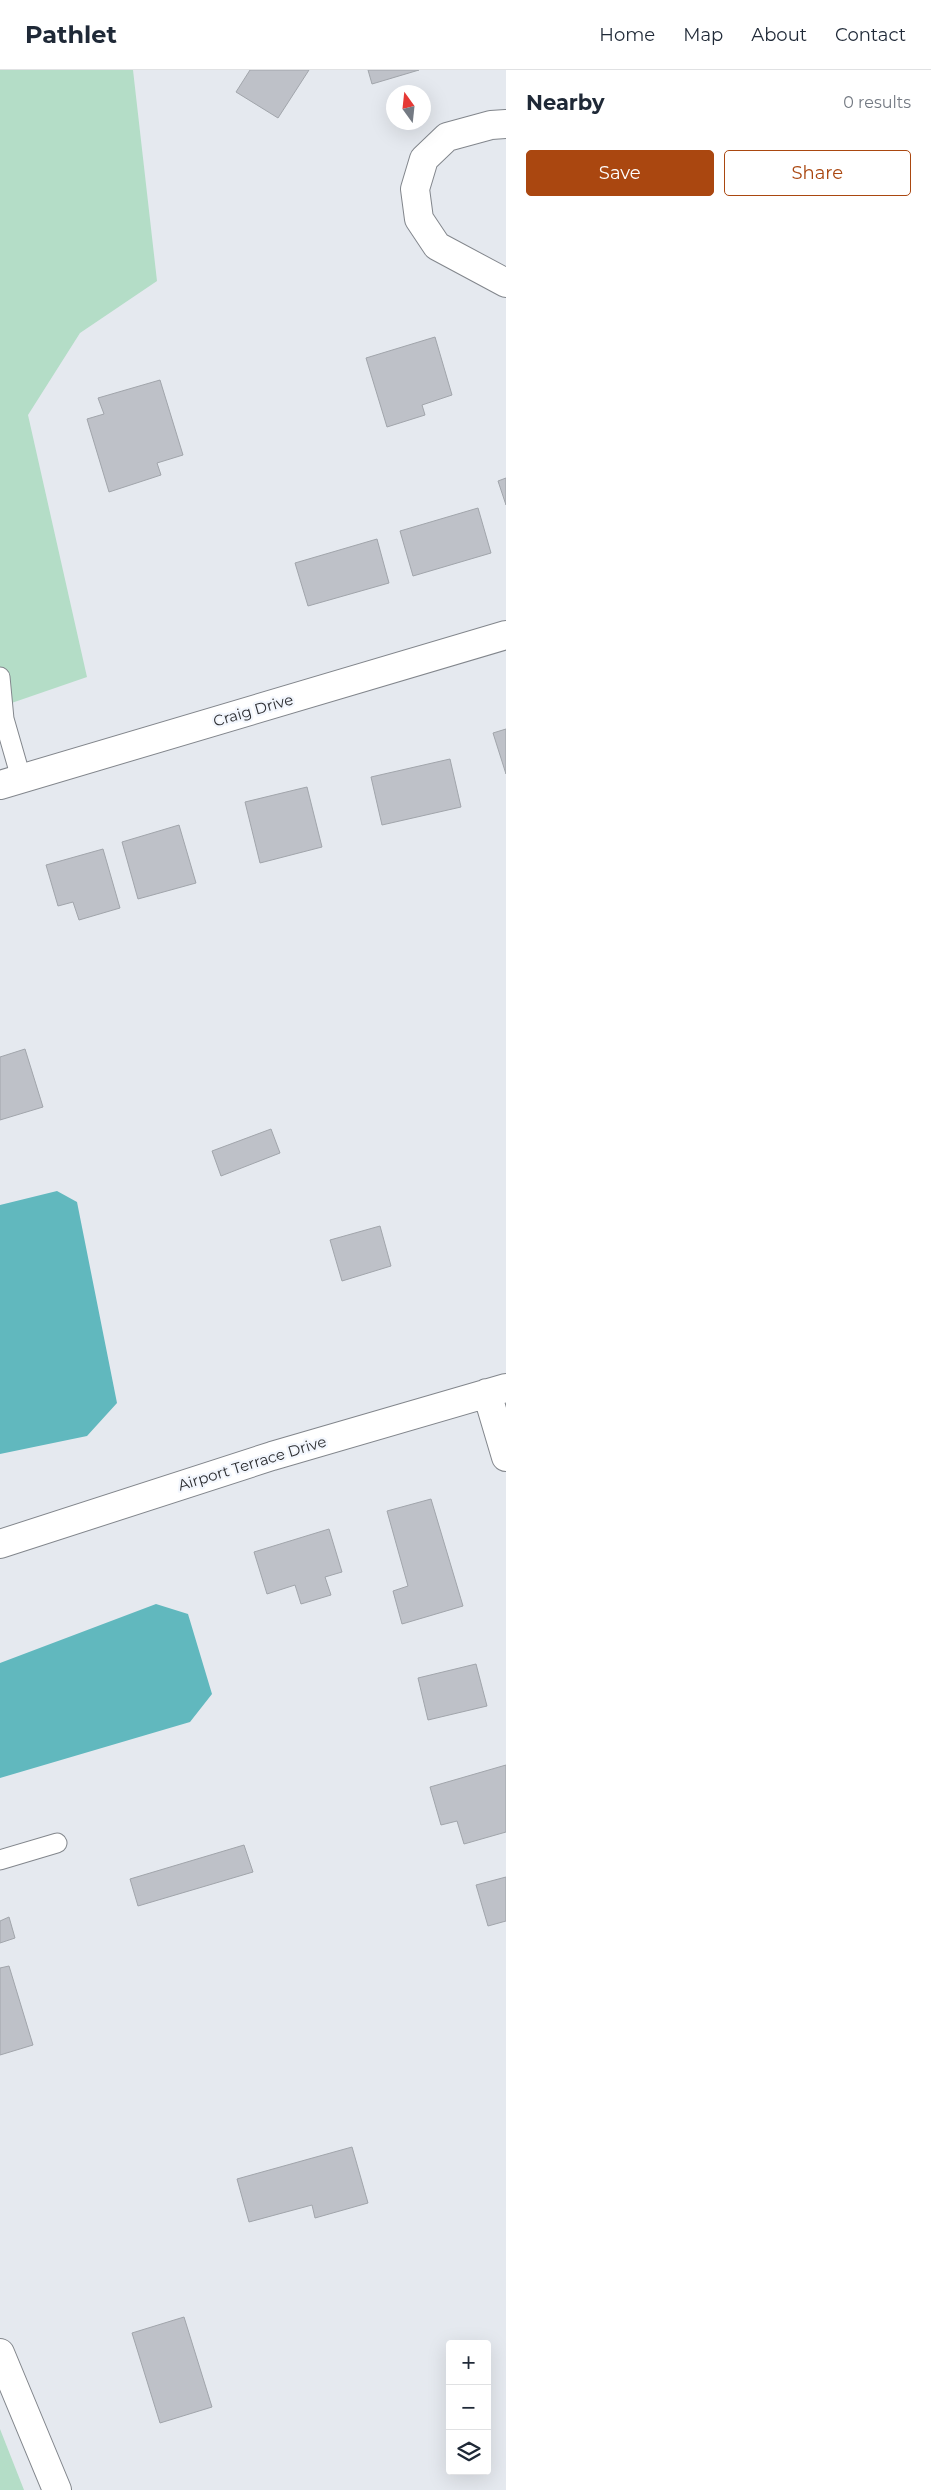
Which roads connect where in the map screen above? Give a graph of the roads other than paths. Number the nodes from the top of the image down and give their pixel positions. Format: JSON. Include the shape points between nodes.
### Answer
{"nodes":[{"id":1,"x":506,"y":124,"type":"edge"},
{"id":2,"x":506,"y":283,"type":"edge"},
{"id":3,"x":506,"y":635,"type":"edge"},
{"id":4,"x":0,"y":677,"type":"edge"},
{"id":5,"x":10,"y":782,"type":"edge"},
{"id":6,"x":496,"y":1390,"type":"edge"},
{"id":7,"x":506,"y":1457,"type":"edge"},
{"id":8,"x":0,"y":1544,"type":"edge"},
{"id":9,"x":57,"y":1843,"type":"dead end"},
{"id":10,"x":0,"y":1860,"type":"edge"},
{"id":11,"x":0,"y":2353,"type":"edge"},
{"id":12,"x":57,"y":2490,"type":"edge"}],
"edges":[{"from":1,"to":2,"type":"street","via":[[447,137],[424,159],[415,189],[419,219],[437,246]]},
{"from":3,"to":5,"type":"street","name":"Craig Drive"},
{"from":4,"to":5,"type":"lane"},
{"from":6,"to":7,"type":"street"},
{"from":6,"to":8,"type":"street","name":"Airport Terrace Drive","via":[[272,1456]]},
{"from":9,"to":10,"type":"lane"},
{"from":11,"to":12,"type":"street"}]}
